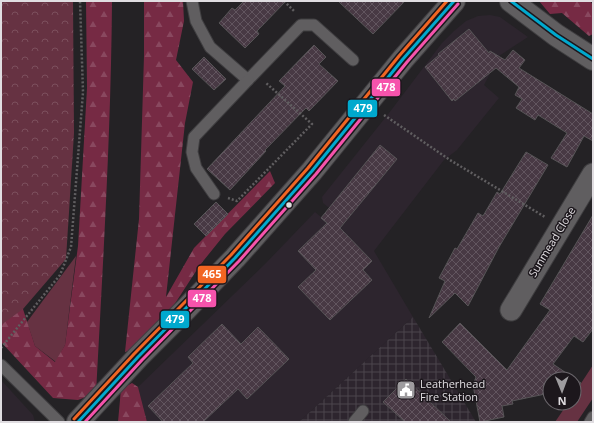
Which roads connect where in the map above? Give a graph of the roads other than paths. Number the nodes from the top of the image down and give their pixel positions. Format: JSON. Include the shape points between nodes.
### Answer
{"nodes":[{"id":1,"x":192,"y":1,"type":"edge"},
{"id":2,"x":454,"y":1,"type":"edge"},
{"id":3,"x":511,"y":1,"type":"edge"},
{"id":4,"x":593,"y":59,"type":"edge"},
{"id":5,"x":353,"y":60,"type":"dead end"},
{"id":6,"x":252,"y":76,"type":"junction"},
{"id":7,"x":593,"y":174,"type":"edge"},
{"id":8,"x":214,"y":194,"type":"road end"},
{"id":9,"x":511,"y":310,"type":"dead end"},
{"id":10,"x":1,"y":365,"type":"edge"},
{"id":11,"x":363,"y":411,"type":"dead end"},
{"id":12,"x":593,"y":417,"type":"edge"},
{"id":13,"x":59,"y":422,"type":"edge"},
{"id":14,"x":78,"y":422,"type":"edge"},
{"id":15,"x":354,"y":422,"type":"edge"},
{"id":16,"x":590,"y":422,"type":"edge"}],
"edges":[{"from":1,"to":6,"type":"lane","via":[[196,21],[210,47]]},
{"from":2,"to":14,"type":"main road","via":[[312,171],[235,258],[138,356]]},
{"from":3,"to":4,"type":"main road"},
{"from":5,"to":6,"type":"lane","via":[[314,25],[301,25]]},
{"from":6,"to":8,"type":"lane","via":[[194,137],[192,152],[196,168]]},
{"from":7,"to":9,"type":"street","name":"Sunmead Close"},
{"from":10,"to":13,"type":"lane"},
{"from":11,"to":15,"type":"lane"},
{"from":12,"to":16,"type":"lane"}]}
